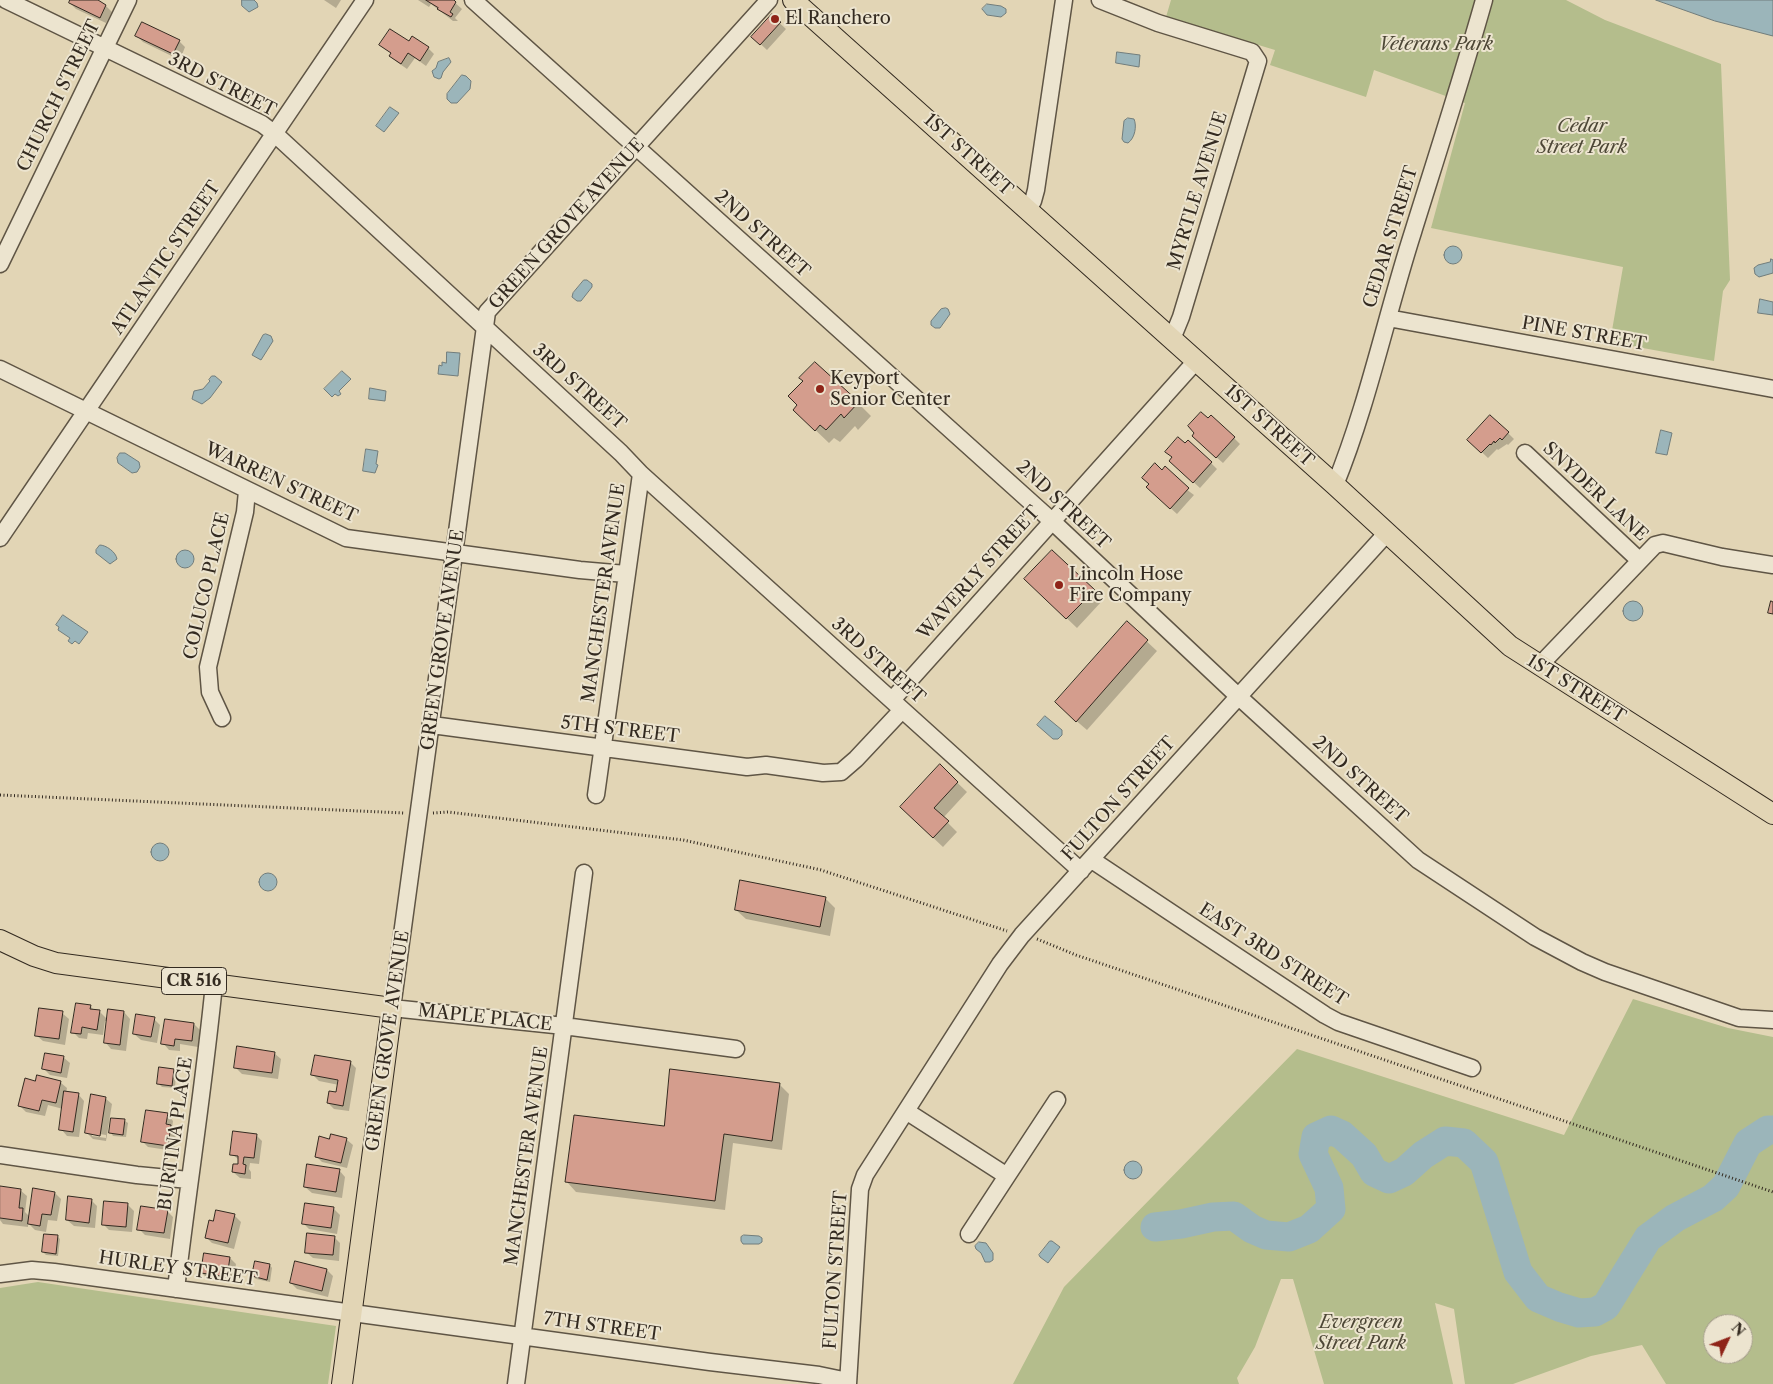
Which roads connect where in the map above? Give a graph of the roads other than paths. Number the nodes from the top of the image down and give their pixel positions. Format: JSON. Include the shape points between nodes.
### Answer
{"nodes":[{"id":1,"x":6,"y":0,"type":"edge"},
{"id":2,"x":128,"y":0,"type":"edge"},
{"id":3,"x":365,"y":0,"type":"edge"},
{"id":4,"x":473,"y":0,"type":"edge"},
{"id":5,"x":769,"y":0,"type":"edge"},
{"id":6,"x":793,"y":0,"type":"edge"},
{"id":7,"x":1064,"y":0,"type":"edge"},
{"id":8,"x":1100,"y":0,"type":"edge"},
{"id":9,"x":1484,"y":0,"type":"edge"},
{"id":10,"x":104,"y":49,"type":"junction"},
{"id":11,"x":275,"y":134,"type":"junction"},
{"id":12,"x":636,"y":148,"type":"junction"},
{"id":13,"x":1028,"y":209,"type":"junction"},
{"id":14,"x":0,"y":264,"type":"edge"},
{"id":15,"x":1388,"y":318,"type":"junction"},
{"id":16,"x":485,"y":328,"type":"junction"},
{"id":17,"x":1172,"y":339,"type":"junction"},
{"id":18,"x":1196,"y":361,"type":"junction"},
{"id":19,"x":0,"y":369,"type":"edge"},
{"id":20,"x":1773,"y":389,"type":"edge"},
{"id":21,"x":86,"y":411,"type":"junction"},
{"id":22,"x":1525,"y":453,"type":"dead end"},
{"id":23,"x":640,"y":474,"type":"junction"},
{"id":24,"x":1335,"y":486,"type":"junction"},
{"id":25,"x":247,"y":491,"type":"junction"},
{"id":26,"x":1053,"y":522,"type":"junction"},
{"id":27,"x":1386,"y":534,"type":"junction"},
{"id":28,"x":0,"y":538,"type":"edge"},
{"id":29,"x":454,"y":552,"type":"junction"},
{"id":30,"x":1639,"y":560,"type":"junction"},
{"id":31,"x":1773,"y":565,"type":"edge"},
{"id":32,"x":626,"y":574,"type":"junction"},
{"id":33,"x":1539,"y":666,"type":"junction"},
{"id":34,"x":1239,"y":697,"type":"junction"},
{"id":35,"x":897,"y":705,"type":"junction"},
{"id":36,"x":222,"y":718,"type":"dead end"},
{"id":37,"x":432,"y":725,"type":"junction"},
{"id":38,"x":603,"y":748,"type":"junction"},
{"id":39,"x":803,"y":770,"type":"joint"},
{"id":40,"x":596,"y":795,"type":"dead end"},
{"id":41,"x":1773,"y":814,"type":"edge"},
{"id":42,"x":1087,"y":865,"type":"junction"},
{"id":43,"x":584,"y":874,"type":"dead end"},
{"id":44,"x":0,"y":940,"type":"edge"},
{"id":45,"x":214,"y":984,"type":"junction"},
{"id":46,"x":392,"y":1008,"type":"junction"},
{"id":47,"x":1773,"y":1020,"type":"edge"},
{"id":48,"x":564,"y":1026,"type":"junction"},
{"id":49,"x":736,"y":1049,"type":"dead end"},
{"id":50,"x":1472,"y":1068,"type":"dead end"},
{"id":51,"x":1057,"y":1100,"type":"dead end"},
{"id":52,"x":906,"y":1111,"type":"junction"},
{"id":53,"x":0,"y":1155,"type":"edge"},
{"id":54,"x":1007,"y":1176,"type":"junction"},
{"id":55,"x":189,"y":1180,"type":"junction"},
{"id":56,"x":970,"y":1234,"type":"dead end"},
{"id":57,"x":0,"y":1274,"type":"edge"},
{"id":58,"x":176,"y":1289,"type":"junction"},
{"id":59,"x":352,"y":1313,"type":"junction"},
{"id":60,"x":523,"y":1336,"type":"junction"},
{"id":61,"x":848,"y":1382,"type":"edge"},
{"id":62,"x":342,"y":1384,"type":"edge"},
{"id":63,"x":516,"y":1384,"type":"edge"}],
"edges":[{"from":1,"to":10,"type":"street","name":"3RD STREET"},
{"from":2,"to":10,"type":"street","name":"CHURCH STREET"},
{"from":3,"to":11,"type":"street","name":"ATLANTIC STREET"},
{"from":4,"to":12,"type":"street","name":"2ND STREET"},
{"from":5,"to":12,"type":"street","name":"GREEN GROVE AVENUE"},
{"from":6,"to":13,"type":"main road","name":"1ST STREET"},
{"from":7,"to":13,"type":"street","via":[[1036,190]]},
{"from":8,"to":17,"type":"street","name":"MYRTLE AVENUE","via":[[1158,23],[1252,52],[1258,61]]},
{"from":9,"to":15,"type":"street","name":"CEDAR STREET"},
{"from":10,"to":11,"type":"street","name":"3RD STREET","via":[[262,124]]},
{"from":10,"to":14,"type":"street","name":"CHURCH STREET"},
{"from":11,"to":16,"type":"street","name":"3RD STREET"},
{"from":11,"to":21,"type":"street","name":"ATLANTIC STREET"},
{"from":12,"to":16,"type":"street","name":"GREEN GROVE AVENUE","via":[[487,312]]},
{"from":12,"to":26,"type":"street","name":"2ND STREET"},
{"from":13,"to":17,"type":"main road","name":"1ST STREET"},
{"from":15,"to":20,"type":"street","name":"PINE STREET"},
{"from":15,"to":24,"type":"street","name":"CEDAR STREET"},
{"from":16,"to":23,"type":"street","name":"3RD STREET"},
{"from":16,"to":29,"type":"street","name":"GREEN GROVE AVENUE"},
{"from":17,"to":18,"type":"main road","name":"1ST STREET"},
{"from":18,"to":24,"type":"main road","name":"1ST STREET"},
{"from":18,"to":26,"type":"street","name":"WAVERLY STREET"},
{"from":19,"to":21,"type":"street","name":"WARREN STREET"},
{"from":21,"to":25,"type":"street","name":"WARREN STREET"},
{"from":21,"to":28,"type":"street","name":"ATLANTIC STREET"},
{"from":22,"to":30,"type":"street","name":"SNYDER LANE"},
{"from":23,"to":32,"type":"street","name":"MANCHESTER AVENUE"},
{"from":23,"to":35,"type":"street","name":"3RD STREET"},
{"from":24,"to":27,"type":"main road","name":"1ST STREET"},
{"from":25,"to":29,"type":"street","name":"WARREN STREET","via":[[346,538]]},
{"from":25,"to":36,"type":"street","name":"COLUCO PLACE","via":[[245,512],[208,667],[210,692]]},
{"from":26,"to":34,"type":"street","name":"2ND STREET"},
{"from":26,"to":35,"type":"street","name":"WAVERLY STREET"},
{"from":27,"to":33,"type":"main road","name":"1ST STREET","via":[[1510,646]]},
{"from":27,"to":34,"type":"street","name":"FULTON STREET"},
{"from":29,"to":32,"type":"street","name":"WARREN STREET"},
{"from":29,"to":37,"type":"street","name":"GREEN GROVE AVENUE"},
{"from":30,"to":31,"type":"street","via":[[1655,545],[1663,543]]},
{"from":30,"to":33,"type":"street"},
{"from":32,"to":38,"type":"street","name":"MANCHESTER AVENUE"},
{"from":33,"to":41,"type":"main road","name":"1ST STREET"},
{"from":34,"to":42,"type":"street","name":"FULTON STREET"},
{"from":34,"to":47,"type":"street","name":"2ND STREET","via":[[1418,860],[1535,936],[1605,972],[1739,1018]]},
{"from":35,"to":39,"type":"street","name":"WAVERLY STREET","via":[[856,759],[841,772]]},
{"from":35,"to":42,"type":"street","name":"3RD STREET"},
{"from":37,"to":38,"type":"street","name":"5TH STREET"},
{"from":37,"to":46,"type":"street","name":"GREEN GROVE AVENUE"},
{"from":38,"to":39,"type":"street","name":"5TH STREET","via":[[747,767],[777,765]]},
{"from":38,"to":40,"type":"street","name":"MANCHESTER AVENUE"},
{"from":42,"to":50,"type":"street","name":"EAST 3RD STREET","via":[[1338,1022]]},
{"from":42,"to":52,"type":"street","name":"FULTON STREET","via":[[1022,935],[1000,964]]},
{"from":43,"to":48,"type":"street","name":"MANCHESTER AVENUE"},
{"from":44,"to":45,"type":"main road","name":"MAPLE PLACE","number":"CR 516","via":[[56,962]]},
{"from":45,"to":46,"type":"main road","name":"MAPLE PLACE","number":"CR 516"},
{"from":45,"to":55,"type":"street","name":"BURTINA PLACE"},
{"from":46,"to":48,"type":"street","name":"MAPLE PLACE"},
{"from":46,"to":59,"type":"main road","name":"GREEN GROVE AVENUE"},
{"from":48,"to":49,"type":"street","name":"MAPLE PLACE"},
{"from":48,"to":60,"type":"street","name":"MANCHESTER AVENUE"},
{"from":51,"to":54,"type":"street"},
{"from":52,"to":54,"type":"street"},
{"from":52,"to":61,"type":"street","name":"FULTON STREET","via":[[865,1175],[860,1189]]},
{"from":53,"to":55,"type":"street"},
{"from":54,"to":56,"type":"street"},
{"from":55,"to":58,"type":"street","name":"BURTINA PLACE"},
{"from":57,"to":58,"type":"street","name":"HURLEY STREET","via":[[32,1270]]},
{"from":58,"to":59,"type":"street","name":"HURLEY STREET"},
{"from":59,"to":60,"type":"street","name":"7TH STREET"},
{"from":59,"to":62,"type":"main road","name":"GREEN GROVE AVENUE"},
{"from":60,"to":61,"type":"street","name":"7TH STREET","via":[[819,1375]]},
{"from":60,"to":63,"type":"street","name":"MANCHESTER AVENUE"}]}
